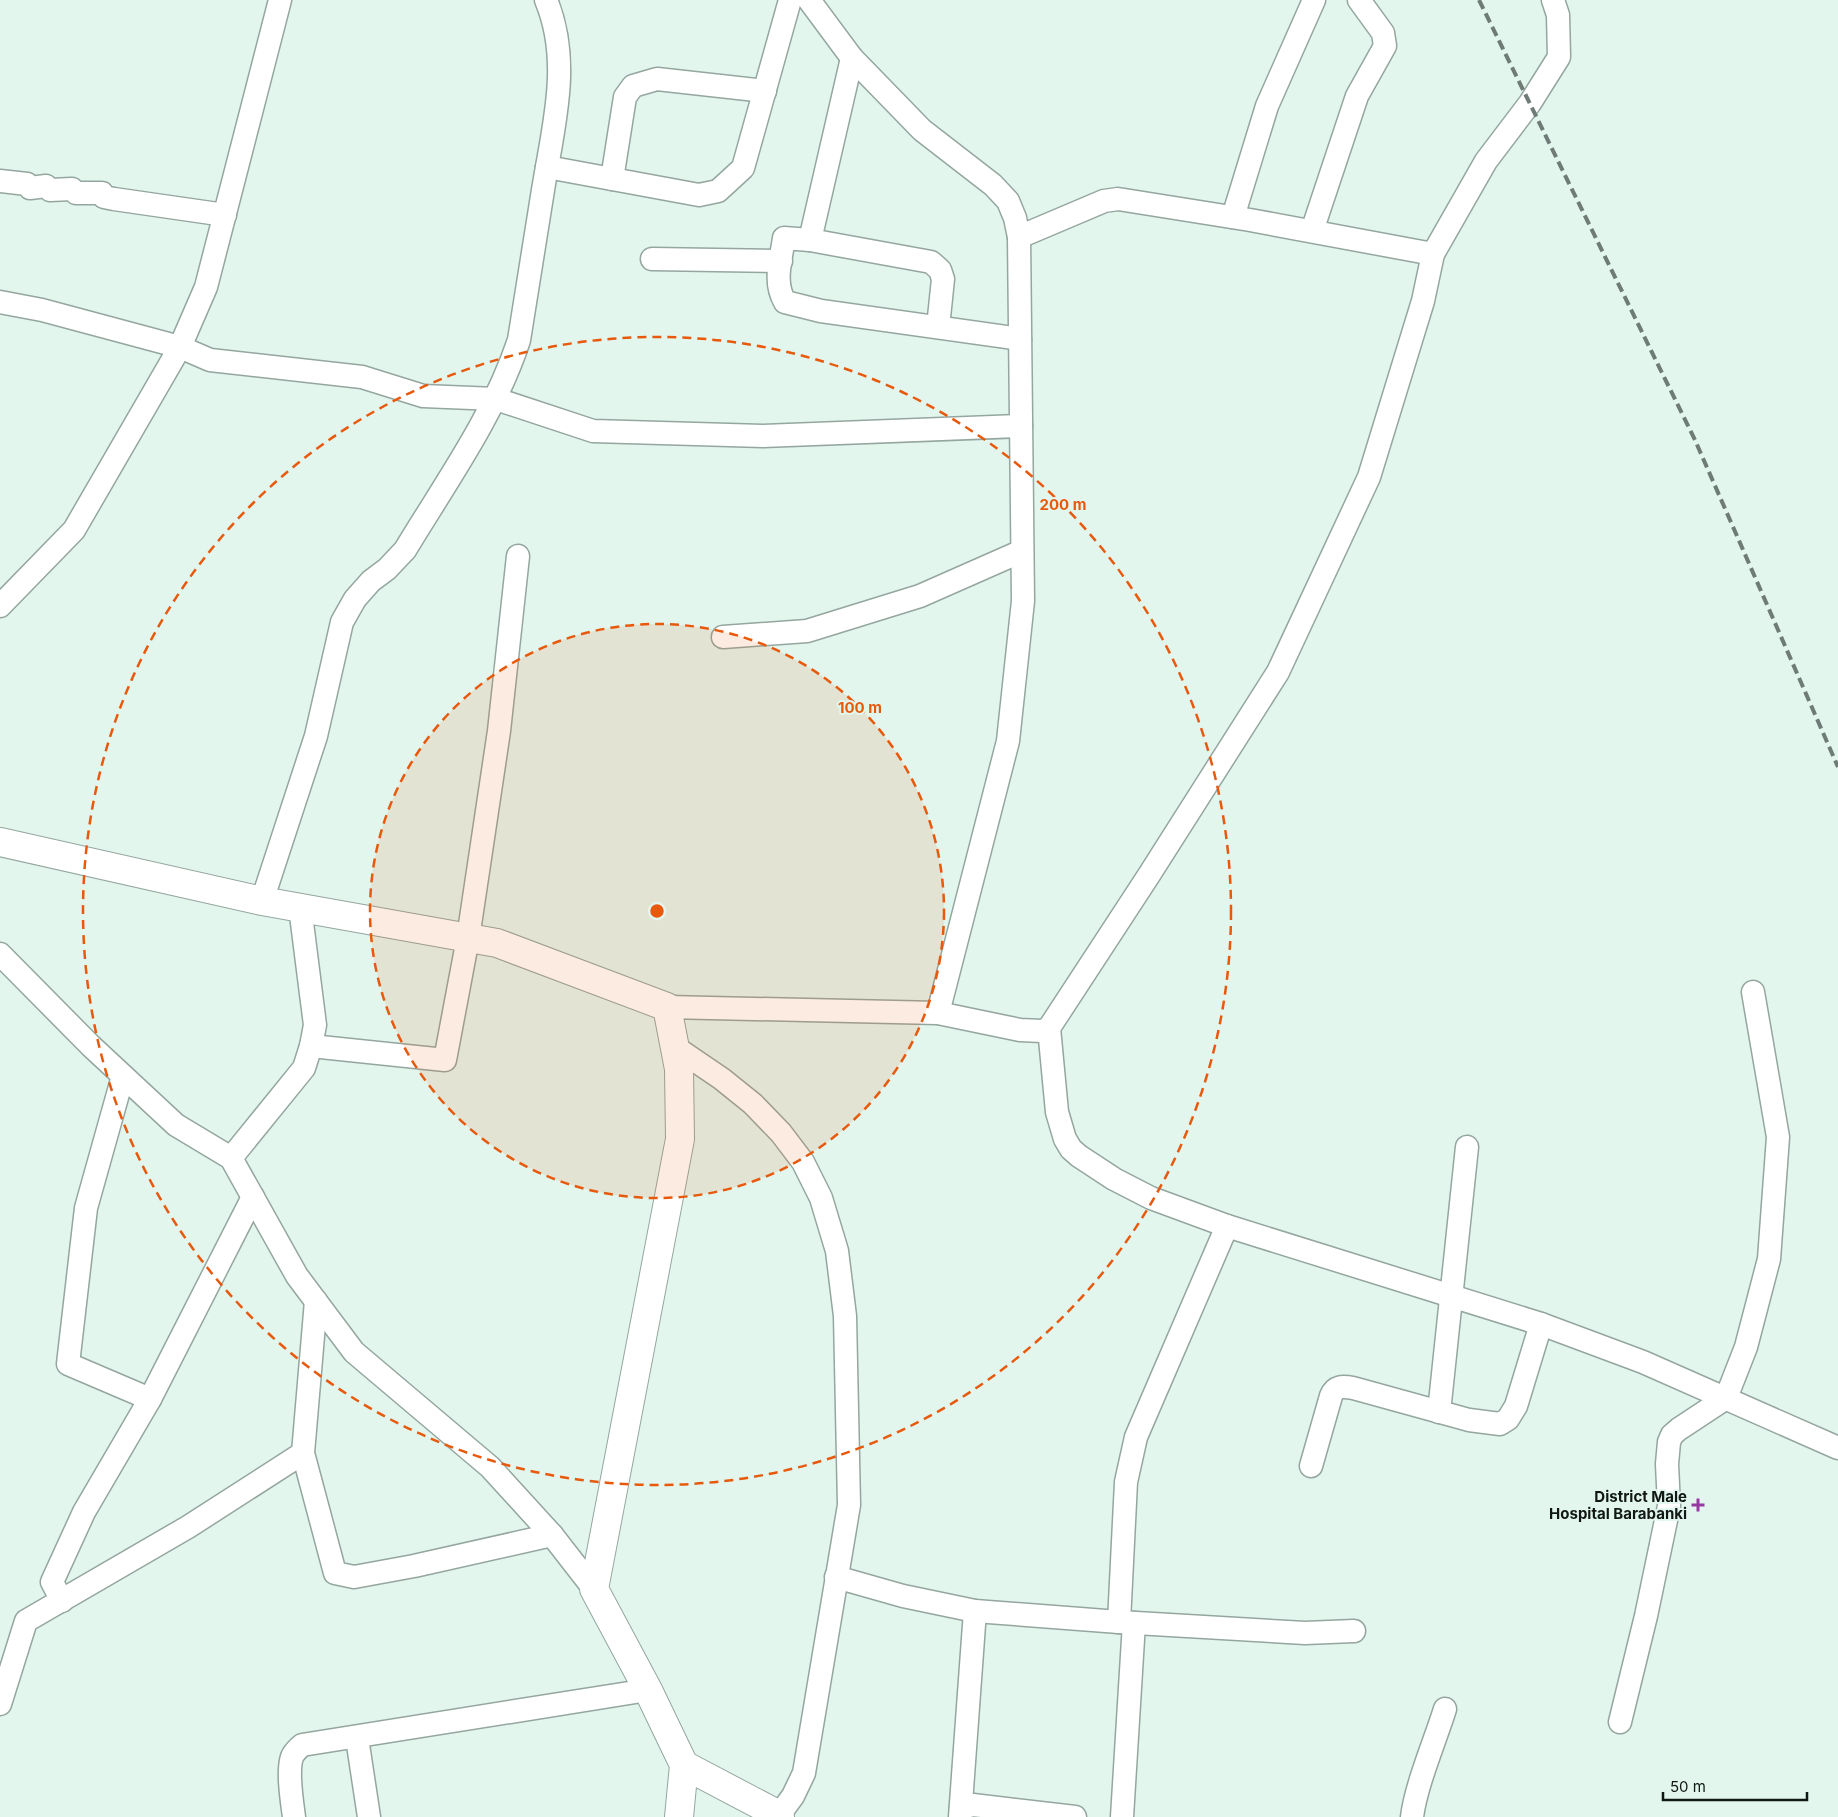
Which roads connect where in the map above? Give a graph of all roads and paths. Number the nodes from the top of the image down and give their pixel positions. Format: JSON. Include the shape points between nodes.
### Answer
{"nodes":[{"id":1,"x":280,"y":0,"type":"edge"},
{"id":2,"x":546,"y":0,"type":"edge"},
{"id":3,"x":790,"y":0,"type":"edge"},
{"id":4,"x":809,"y":0,"type":"edge"},
{"id":5,"x":1314,"y":0,"type":"edge"},
{"id":6,"x":1359,"y":0,"type":"edge"},
{"id":7,"x":1553,"y":0,"type":"edge"},
{"id":8,"x":852,"y":58,"type":"junction"},
{"id":9,"x":764,"y":91,"type":"junction"},
{"id":10,"x":547,"y":167,"type":"junction"},
{"id":11,"x":612,"y":179,"type":"junction"},
{"id":12,"x":0,"y":181,"type":"edge"},
{"id":13,"x":226,"y":215,"type":"junction"},
{"id":14,"x":1232,"y":217,"type":"junction"},
{"id":15,"x":1312,"y":231,"type":"junction"},
{"id":16,"x":1019,"y":237,"type":"junction"},
{"id":17,"x":810,"y":240,"type":"junction"},
{"id":18,"x":1433,"y":254,"type":"junction"},
{"id":19,"x":652,"y":259,"type":"dead end"},
{"id":20,"x":781,"y":261,"type":"junction"},
{"id":21,"x":0,"y":302,"type":"edge"},
{"id":22,"x":938,"y":327,"type":"junction"},
{"id":23,"x":1020,"y":339,"type":"junction"},
{"id":24,"x":180,"y":347,"type":"junction"},
{"id":25,"x":496,"y":399,"type":"junction"},
{"id":26,"x":1021,"y":426,"type":"junction"},
{"id":27,"x":1022,"y":551,"type":"junction"},
{"id":28,"x":518,"y":556,"type":"dead end"},
{"id":29,"x":0,"y":606,"type":"edge"},
{"id":30,"x":723,"y":637,"type":"dead end"},
{"id":31,"x":0,"y":842,"type":"edge"},
{"id":32,"x":262,"y":901,"type":"junction"},
{"id":33,"x":300,"y":908,"type":"junction"},
{"id":34,"x":468,"y":938,"type":"junction"},
{"id":35,"x":0,"y":954,"type":"edge"},
{"id":36,"x":1753,"y":992,"type":"dead end"},
{"id":37,"x":667,"y":1007,"type":"junction"},
{"id":38,"x":938,"y":1013,"type":"junction"},
{"id":39,"x":1049,"y":1028,"type":"junction"},
{"id":40,"x":312,"y":1046,"type":"junction"},
{"id":41,"x":675,"y":1047,"type":"junction"},
{"id":42,"x":123,"y":1076,"type":"junction"},
{"id":43,"x":1467,"y":1147,"type":"dead end"},
{"id":44,"x":231,"y":1158,"type":"junction"},
{"id":45,"x":253,"y":1197,"type":"junction"},
{"id":46,"x":1227,"y":1226,"type":"junction"},
{"id":47,"x":1452,"y":1295,"type":"junction"},
{"id":48,"x":316,"y":1301,"type":"junction"},
{"id":49,"x":1541,"y":1324,"type":"junction"},
{"id":50,"x":1726,"y":1398,"type":"junction"},
{"id":51,"x":150,"y":1400,"type":"junction"},
{"id":52,"x":1439,"y":1412,"type":"junction"},
{"id":53,"x":1838,"y":1448,"type":"edge"},
{"id":54,"x":303,"y":1453,"type":"junction"},
{"id":55,"x":1311,"y":1466,"type":"dead end"},
{"id":56,"x":552,"y":1535,"type":"junction"},
{"id":57,"x":836,"y":1577,"type":"junction"},
{"id":58,"x":594,"y":1589,"type":"junction"},
{"id":59,"x":62,"y":1600,"type":"junction"},
{"id":60,"x":974,"y":1611,"type":"junction"},
{"id":61,"x":1127,"y":1622,"type":"junction"},
{"id":62,"x":1354,"y":1631,"type":"dead end"},
{"id":63,"x":648,"y":1690,"type":"junction"},
{"id":64,"x":0,"y":1704,"type":"edge"},
{"id":65,"x":1445,"y":1709,"type":"dead end"},
{"id":66,"x":1620,"y":1722,"type":"dead end"},
{"id":67,"x":357,"y":1738,"type":"junction"},
{"id":68,"x":684,"y":1765,"type":"junction"},
{"id":69,"x":961,"y":1813,"type":"edge"},
{"id":70,"x":779,"y":1816,"type":"edge"},
{"id":71,"x":294,"y":1817,"type":"edge"},
{"id":72,"x":369,"y":1817,"type":"edge"},
{"id":73,"x":679,"y":1817,"type":"edge"},
{"id":74,"x":1075,"y":1817,"type":"edge"},
{"id":75,"x":1122,"y":1817,"type":"edge"},
{"id":76,"x":1412,"y":1817,"type":"edge"}],
"edges":[{"from":1,"to":13,"type":"street"},
{"from":2,"to":10,"type":"street","via":[[557,34],[560,64],[560,88]]},
{"from":3,"to":9,"type":"street"},
{"from":4,"to":8,"type":"street"},
{"from":5,"to":14,"type":"street","via":[[1267,106]]},
{"from":6,"to":15,"type":"street","via":[[1383,33],[1385,46],[1357,96]]},
{"from":7,"to":18,"type":"street","via":[[1558,15],[1559,57],[1486,161]]},
{"from":8,"to":16,"type":"street","via":[[922,130],[993,185],[1008,201]]},
{"from":8,"to":17,"type":"street"},
{"from":9,"to":11,"type":"street","via":[[743,168],[718,191],[699,195]]},
{"from":9,"to":11,"type":"street","via":[[657,78],[633,86],[624,97]]},
{"from":10,"to":11,"type":"street"},
{"from":10,"to":25,"type":"street","via":[[519,340]]},
{"from":12,"to":13,"type":"street","via":[[27,184],[30,188],[46,186],[50,190],[102,193],[104,197]]},
{"from":13,"to":24,"type":"street","via":[[206,287]]},
{"from":14,"to":15,"type":"street"},
{"from":14,"to":16,"type":"street","via":[[1118,199],[1104,201]]},
{"from":15,"to":18,"type":"street"},
{"from":16,"to":23,"type":"street"},
{"from":17,"to":20,"type":"street","via":[[784,238]]},
{"from":17,"to":22,"type":"street","via":[[931,262],[940,270],[943,279]]},
{"from":18,"to":39,"type":"street","via":[[1423,301],[1369,476],[1278,672]]},
{"from":19,"to":20,"type":"street"},
{"from":20,"to":22,"type":"street","via":[[778,283],[784,302],[821,311]]},
{"from":21,"to":24,"type":"street"},
{"from":22,"to":23,"type":"street"},
{"from":23,"to":26,"type":"street"},
{"from":24,"to":25,"type":"street","via":[[210,360],[362,377],[423,396]]},
{"from":24,"to":29,"type":"street","via":[[74,530]]},
{"from":25,"to":26,"type":"street","via":[[594,431],[763,436]]},
{"from":25,"to":32,"type":"street","via":[[405,550],[355,599],[342,622],[316,736]]},
{"from":26,"to":27,"type":"street"},
{"from":27,"to":30,"type":"street","via":[[920,596],[807,630]]},
{"from":27,"to":38,"type":"street","via":[[1023,601],[1008,741]]},
{"from":28,"to":34,"type":"street","via":[[499,731]]},
{"from":31,"to":32,"type":"street"},
{"from":32,"to":33,"type":"street"},
{"from":33,"to":34,"type":"street"},
{"from":33,"to":40,"type":"street","via":[[315,1025]]},
{"from":34,"to":37,"type":"street","via":[[497,943]]},
{"from":34,"to":40,"type":"street","via":[[445,1060]]},
{"from":35,"to":42,"type":"street"},
{"from":36,"to":50,"type":"street","via":[[1778,1137],[1769,1259],[1746,1347]]},
{"from":37,"to":38,"type":"street"},
{"from":37,"to":41,"type":"street"},
{"from":38,"to":39,"type":"street","via":[[1020,1030],[1042,1031]]},
{"from":39,"to":46,"type":"street","via":[[1057,1112],[1071,1149],[1114,1179],[1151,1198]]},
{"from":40,"to":44,"type":"street","via":[[304,1068]]},
{"from":41,"to":57,"type":"street","via":[[753,1104],[803,1162],[821,1198],[837,1251],[845,1316],[849,1505]]},
{"from":41,"to":58,"type":"street","via":[[679,1070],[680,1139]]},
{"from":42,"to":44,"type":"street","via":[[176,1125]]},
{"from":42,"to":51,"type":"street","via":[[86,1208],[68,1364]]},
{"from":43,"to":47,"type":"street"},
{"from":44,"to":45,"type":"street"},
{"from":45,"to":48,"type":"street","via":[[297,1276]]},
{"from":45,"to":51,"type":"street"},
{"from":46,"to":47,"type":"street"},
{"from":46,"to":61,"type":"street","via":[[1136,1437],[1126,1482]]},
{"from":47,"to":49,"type":"street"},
{"from":47,"to":52,"type":"street"},
{"from":48,"to":54,"type":"street"},
{"from":48,"to":56,"type":"street","via":[[354,1352],[490,1467]]},
{"from":49,"to":50,"type":"street","via":[[1643,1362]]},
{"from":49,"to":52,"type":"street","via":[[1516,1406],[1508,1419],[1500,1424],[1488,1424]]},
{"from":50,"to":53,"type":"street"},
{"from":50,"to":66,"type":"street","via":[[1679,1429],[1669,1442],[1669,1506]]},
{"from":51,"to":59,"type":"street","via":[[84,1512],[52,1582]]},
{"from":52,"to":55,"type":"street","via":[[1353,1388],[1338,1387],[1331,1396]]},
{"from":54,"to":56,"type":"street","via":[[335,1573],[354,1577]]},
{"from":54,"to":59,"type":"street","via":[[188,1527]]},
{"from":56,"to":58,"type":"street"},
{"from":57,"to":60,"type":"street"},
{"from":57,"to":70,"type":"street","via":[[804,1773]]},
{"from":58,"to":63,"type":"street"},
{"from":59,"to":64,"type":"street","via":[[26,1620]]},
{"from":60,"to":61,"type":"street"},
{"from":60,"to":69,"type":"street"},
{"from":61,"to":62,"type":"street","via":[[1305,1633]]},
{"from":61,"to":75,"type":"street"},
{"from":63,"to":67,"type":"street"},
{"from":63,"to":68,"type":"street"},
{"from":65,"to":76,"type":"street"},
{"from":67,"to":71,"type":"street","via":[[308,1744],[292,1756]]},
{"from":67,"to":72,"type":"street"},
{"from":68,"to":70,"type":"street"},
{"from":68,"to":73,"type":"street"},
{"from":69,"to":74,"type":"street","via":[[973,1805]]}]}
